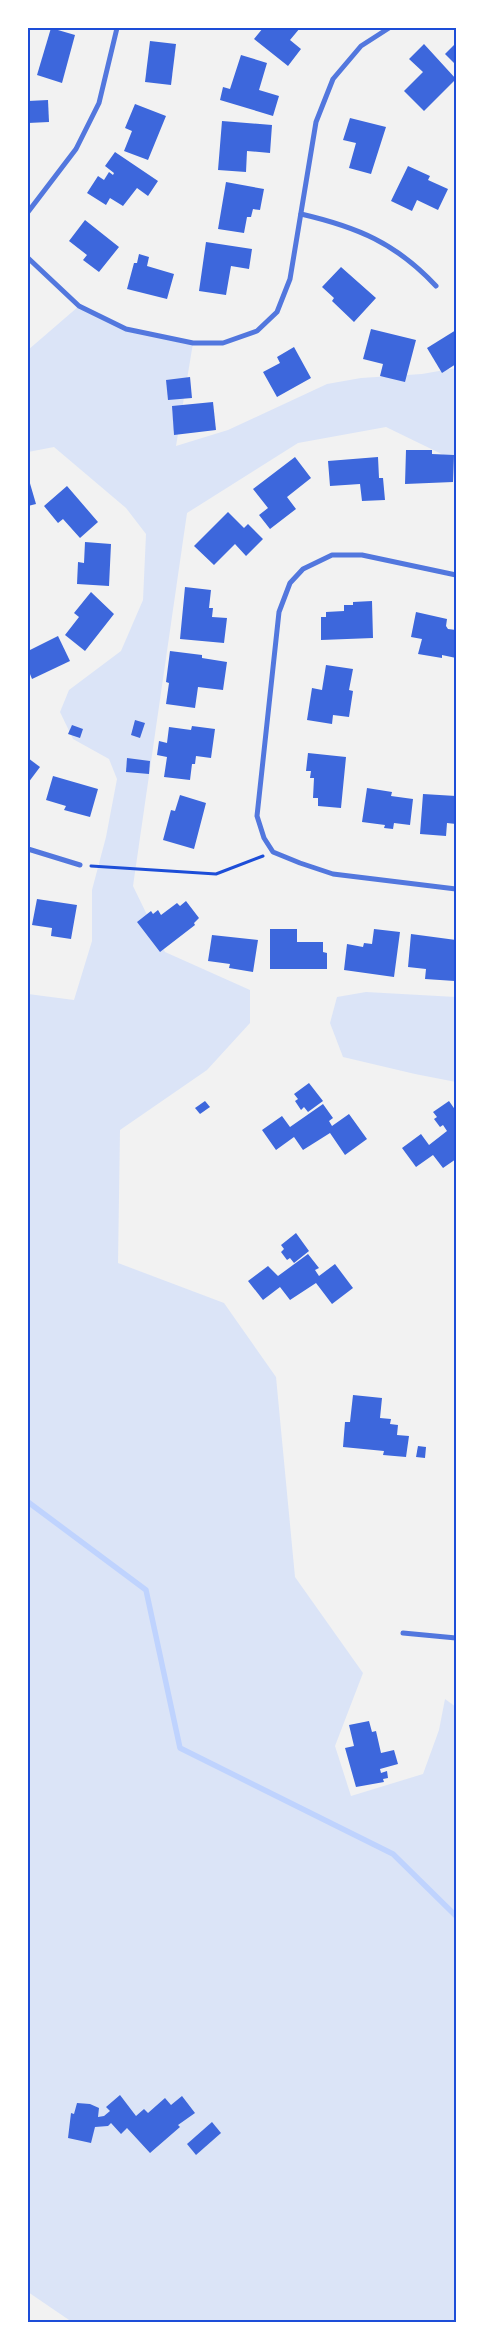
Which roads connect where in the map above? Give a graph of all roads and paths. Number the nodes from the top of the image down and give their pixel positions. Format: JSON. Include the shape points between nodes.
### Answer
{"nodes":[{"id":1,"x":117,"y":28,"type":"edge"},
{"id":2,"x":388,"y":28,"type":"edge"},
{"id":3,"x":28,"y":212,"type":"edge"},
{"id":4,"x":300,"y":214,"type":"junction"},
{"id":5,"x":28,"y":258,"type":"edge"},
{"id":6,"x":436,"y":286,"type":"dead end"},
{"id":7,"x":456,"y":575,"type":"edge"},
{"id":8,"x":28,"y":849,"type":"edge"},
{"id":9,"x":273,"y":852,"type":"junction"},
{"id":10,"x":80,"y":865,"type":"joint"},
{"id":11,"x":456,"y":889,"type":"edge"},
{"id":12,"x":403,"y":1633,"type":"dead end"},
{"id":13,"x":456,"y":1638,"type":"edge"}],
"edges":[{"from":1,"to":3,"type":"street","via":[[99,103],[76,149]]},
{"from":2,"to":4,"type":"street","via":[[361,46],[333,79],[316,122]]},
{"from":4,"to":5,"type":"street","via":[[290,279],[277,312],[257,331],[223,343],[193,343],[126,329],[79,306]]},
{"from":4,"to":6,"type":"street","via":[[337,223],[387,245],[416,265]]},
{"from":7,"to":9,"type":"street","via":[[362,555],[332,555],[303,569],[290,583],[279,612],[257,816],[264,838]]},
{"from":8,"to":10,"type":"street"},
{"from":9,"to":10,"type":"path","via":[[216,874]]},
{"from":9,"to":11,"type":"street","via":[[333,874]]},
{"from":12,"to":13,"type":"street"}]}
